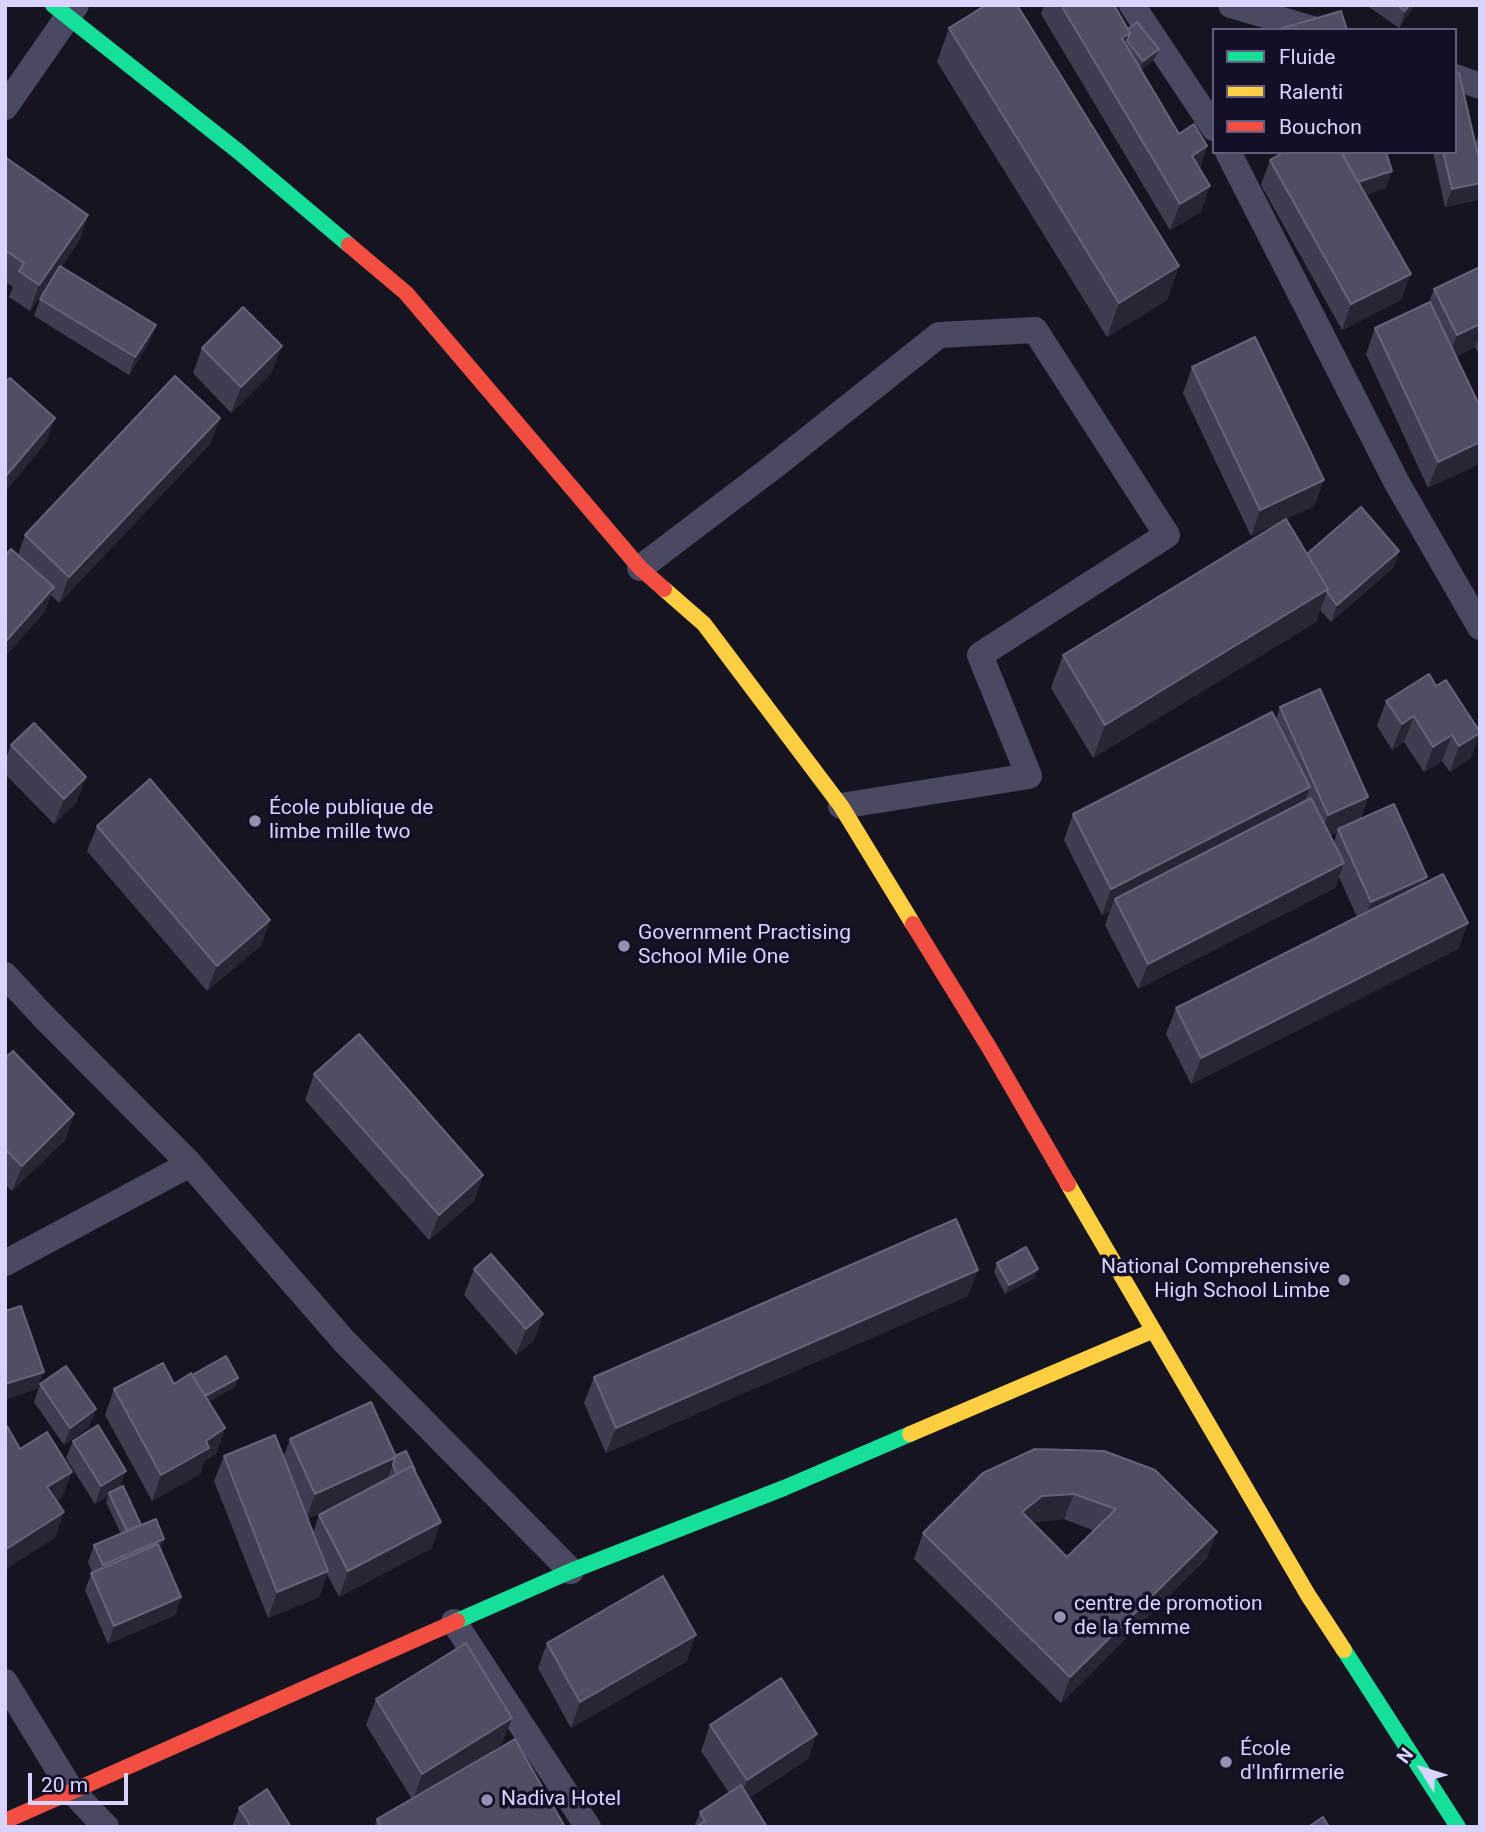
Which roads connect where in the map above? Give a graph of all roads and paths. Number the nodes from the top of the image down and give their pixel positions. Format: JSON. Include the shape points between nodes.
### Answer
{"nodes":[{"id":1,"x":1132,"y":5,"type":"edge"},
{"id":2,"x":1231,"y":5,"type":"edge"},
{"id":3,"x":66,"y":8,"type":"edge"},
{"id":4,"x":1309,"y":28,"type":"edge"},
{"id":5,"x":1457,"y":78,"type":"edge"},
{"id":6,"x":1480,"y":86,"type":"edge"},
{"id":7,"x":5,"y":107,"type":"edge"},
{"id":8,"x":1212,"y":125,"type":"edge"},
{"id":9,"x":1229,"y":154,"type":"edge"},
{"id":10,"x":640,"y":568,"type":"junction"},
{"id":11,"x":1480,"y":626,"type":"edge"},
{"id":12,"x":841,"y":806,"type":"junction"},
{"id":13,"x":5,"y":975,"type":"edge"},
{"id":14,"x":190,"y":1164,"type":"junction"},
{"id":15,"x":5,"y":1263,"type":"edge"},
{"id":16,"x":1152,"y":1331,"type":"junction"},
{"id":17,"x":571,"y":1571,"type":"junction"},
{"id":18,"x":454,"y":1622,"type":"junction"},
{"id":19,"x":5,"y":1682,"type":"edge"},
{"id":20,"x":71,"y":1790,"type":"junction"},
{"id":21,"x":5,"y":1821,"type":"edge"},
{"id":22,"x":106,"y":1827,"type":"edge"},
{"id":23,"x":588,"y":1827,"type":"edge"},
{"id":24,"x":1458,"y":1827,"type":"edge"}],
"edges":[{"from":1,"to":8,"type":"street"},
{"from":2,"to":4,"type":"street"},
{"from":3,"to":7,"type":"street"},
{"from":3,"to":10,"type":"main road","via":[[92,37],[239,152],[406,293]]},
{"from":5,"to":6,"type":"street"},
{"from":9,"to":11,"type":"street","via":[[1397,483]]},
{"from":10,"to":12,"type":"main road","via":[[705,624]]},
{"from":10,"to":12,"type":"street","via":[[939,335],[1035,330],[1167,535],[980,655],[1029,776]]},
{"from":12,"to":16,"type":"main road","via":[[990,1049]]},
{"from":13,"to":14,"type":"street"},
{"from":14,"to":15,"type":"street"},
{"from":14,"to":17,"type":"street","via":[[344,1341]]},
{"from":16,"to":17,"type":"main road","via":[[784,1488]]},
{"from":16,"to":24,"type":"main road","via":[[1308,1595]]},
{"from":17,"to":18,"type":"main road"},
{"from":18,"to":20,"type":"main road"},
{"from":18,"to":23,"type":"street"},
{"from":19,"to":20,"type":"street"},
{"from":20,"to":21,"type":"main road"},
{"from":20,"to":22,"type":"street"}]}
